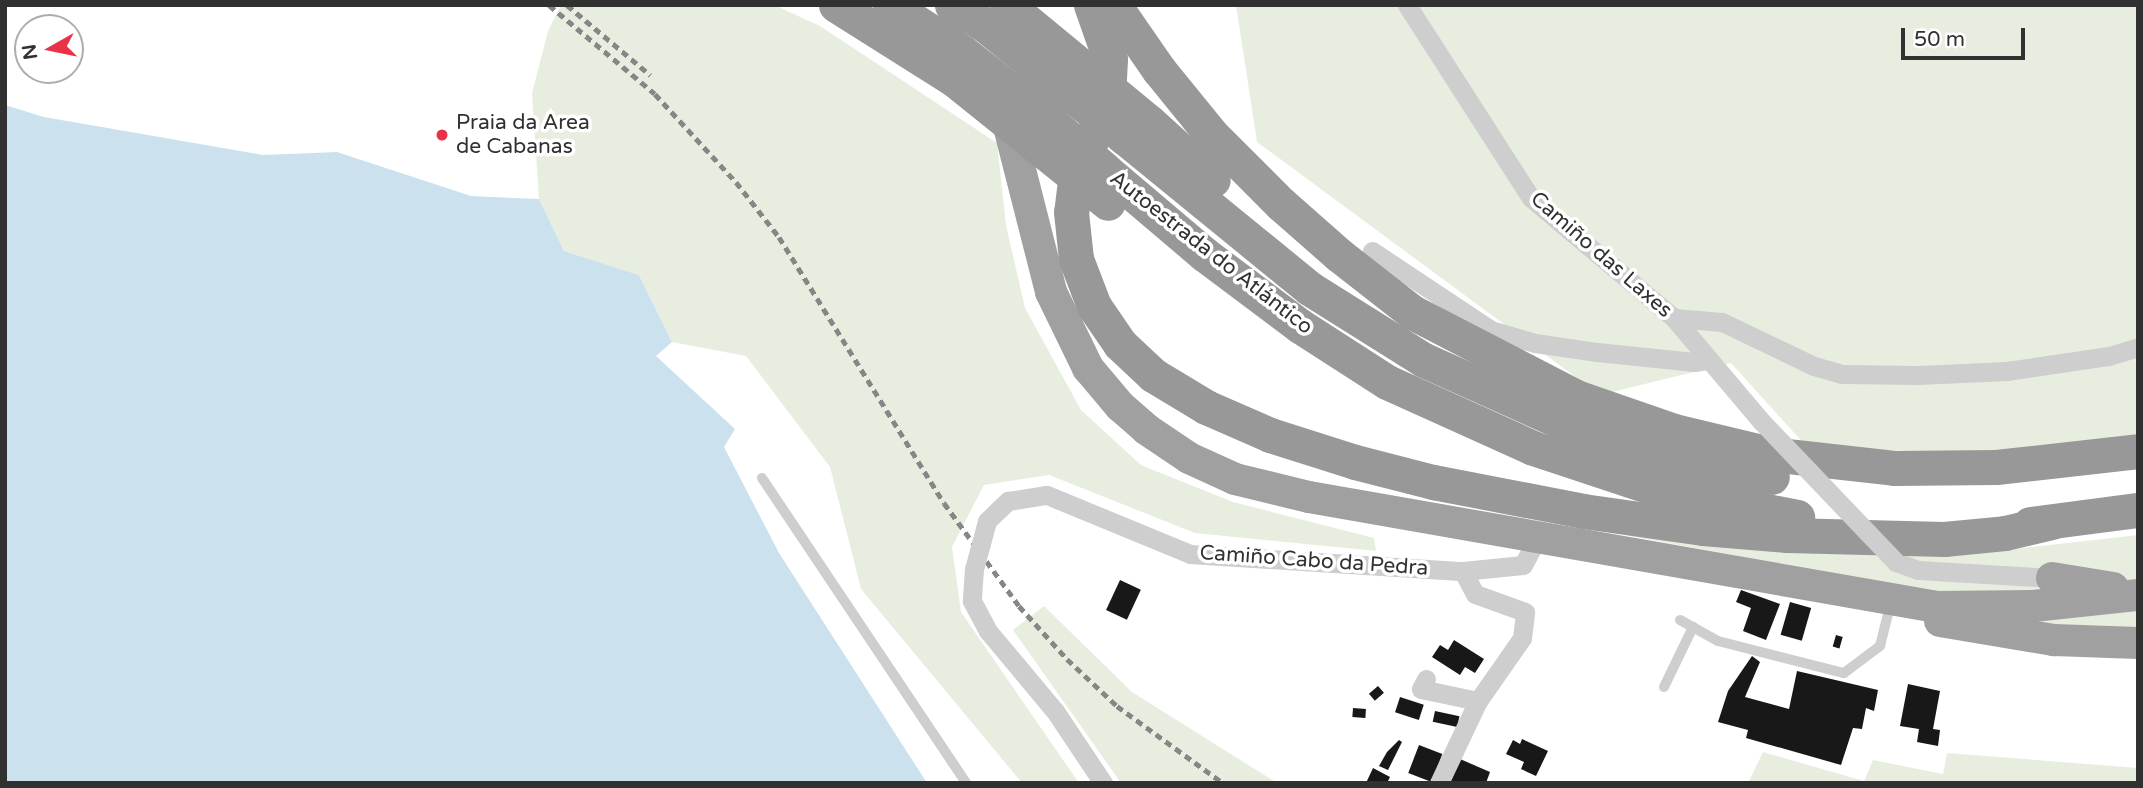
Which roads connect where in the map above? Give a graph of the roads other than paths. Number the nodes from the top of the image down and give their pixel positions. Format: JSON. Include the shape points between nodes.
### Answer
{"nodes":[{"id":1,"x":835,"y":5,"type":"edge"},
{"id":2,"x":890,"y":5,"type":"edge"},
{"id":3,"x":952,"y":5,"type":"edge"},
{"id":4,"x":977,"y":5,"type":"edge"},
{"id":5,"x":1007,"y":5,"type":"edge"},
{"id":6,"x":1091,"y":5,"type":"edge"},
{"id":7,"x":1114,"y":5,"type":"edge"},
{"id":8,"x":1406,"y":5,"type":"edge"},
{"id":9,"x":1136,"y":129,"type":"junction"},
{"id":10,"x":1107,"y":186,"type":"junction"},
{"id":11,"x":1372,"y":251,"type":"dead end"},
{"id":12,"x":1674,"y":318,"type":"junction"},
{"id":13,"x":2138,"y":347,"type":"edge"},
{"id":14,"x":1709,"y":360,"type":"junction"},
{"id":15,"x":2138,"y":451,"type":"edge"},
{"id":16,"x":2138,"y":471,"type":"edge"},
{"id":17,"x":762,"y":478,"type":"dead end"},
{"id":18,"x":2138,"y":510,"type":"edge"},
{"id":19,"x":2052,"y":522,"type":"junction"},
{"id":20,"x":1538,"y":537,"type":"junction"},
{"id":21,"x":1463,"y":571,"type":"junction"},
{"id":22,"x":1751,"y":576,"type":"junction"},
{"id":23,"x":2052,"y":578,"type":"junction"},
{"id":24,"x":2138,"y":594,"type":"edge"},
{"id":25,"x":2085,"y":601,"type":"junction"},
{"id":26,"x":1889,"y":610,"type":"junction"},
{"id":27,"x":1680,"y":620,"type":"dead end"},
{"id":28,"x":1693,"y":627,"type":"junction"},
{"id":29,"x":2127,"y":643,"type":"edge"},
{"id":30,"x":1426,"y":679,"type":"dead end"},
{"id":31,"x":1664,"y":688,"type":"dead end"},
{"id":32,"x":1478,"y":701,"type":"junction"},
{"id":33,"x":966,"y":783,"type":"edge"},
{"id":34,"x":1103,"y":783,"type":"edge"},
{"id":35,"x":1439,"y":783,"type":"edge"}],
"edges":[{"from":1,"to":10,"type":"highway","bridge":true,"via":[[955,80]]},
{"from":2,"to":10,"type":"highway","name":"Autoestrada do Atlántico","bridge":true,"via":[[1040,113]]},
{"from":3,"to":9,"type":"highway","name":"Autoestrada do Atlántico","bridge":true},
{"from":4,"to":20,"type":"highway","via":[[1051,292],[1083,359],[1120,406],[1170,446],[1235,479],[1309,497]]},
{"from":5,"to":9,"type":"highway","bridge":true},
{"from":6,"to":19,"type":"highway","via":[[1110,59],[1108,98],[1075,181],[1071,212],[1076,259],[1094,306],[1120,344],[1153,375],[1206,407],[1270,435],[1420,479],[1583,511],[1703,528],[1944,539],[2005,533]]},
{"from":7,"to":15,"type":"highway","via":[[1211,134],[1339,256],[1412,312],[1576,397],[1674,431],[1770,454],[1895,468],[1996,467]]},
{"from":8,"to":12,"type":"street","name":"Camiño das Laxes","via":[[1531,198]]},
{"from":9,"to":16,"type":"highway","name":"Autoestrada do Atlántico","via":[[1309,288],[1424,360],[1606,439],[1753,475],[1856,487],[1993,488]]},
{"from":10,"to":19,"type":"highway","name":"Autoestrada do Atlántico","via":[[1300,326],[1387,382],[1533,448],[1657,489],[1842,526],[1952,530]]},
{"from":11,"to":14,"type":"street","via":[[1491,330],[1535,343],[1597,352]]},
{"from":12,"to":13,"type":"street","via":[[1722,322],[1814,366],[1842,374],[2007,371],[2109,356]]},
{"from":12,"to":14,"type":"street","name":"Camiño das Laxes"},
{"from":14,"to":23,"type":"street","name":"Camiño das Laxes","bridge":true,"via":[[1896,562],[1918,570]]},
{"from":17,"to":33,"type":"lane"},
{"from":18,"to":19,"type":"highway","name":"Autoestrada do Atlántico"},
{"from":20,"to":21,"type":"street","name":"Camiño Cabo da Pedra","via":[[1522,565]]},
{"from":20,"to":22,"type":"highway"},
{"from":21,"to":32,"type":"street","via":[[1475,594],[1525,612],[1522,638]]},
{"from":21,"to":34,"type":"street","name":"Camiño Cabo da Pedra","bridge":true,"via":[[1190,554],[1047,495],[1008,501],[987,521],[974,569],[972,601],[988,631],[1055,710]]},
{"from":22,"to":25,"type":"highway","via":[[1937,607]]},
{"from":22,"to":26,"type":"highway"},
{"from":23,"to":24,"type":"highway"},
{"from":23,"to":25,"type":"highway"},
{"from":24,"to":25,"type":"highway"},
{"from":25,"to":29,"type":"highway"},
{"from":26,"to":28,"type":"lane","via":[[1880,646],[1844,673],[1718,640]]},
{"from":26,"to":29,"type":"highway","via":[[2054,640]]},
{"from":27,"to":28,"type":"lane"},
{"from":28,"to":31,"type":"lane"},
{"from":30,"to":32,"type":"street","via":[[1421,689]]},
{"from":32,"to":35,"type":"street"}]}
